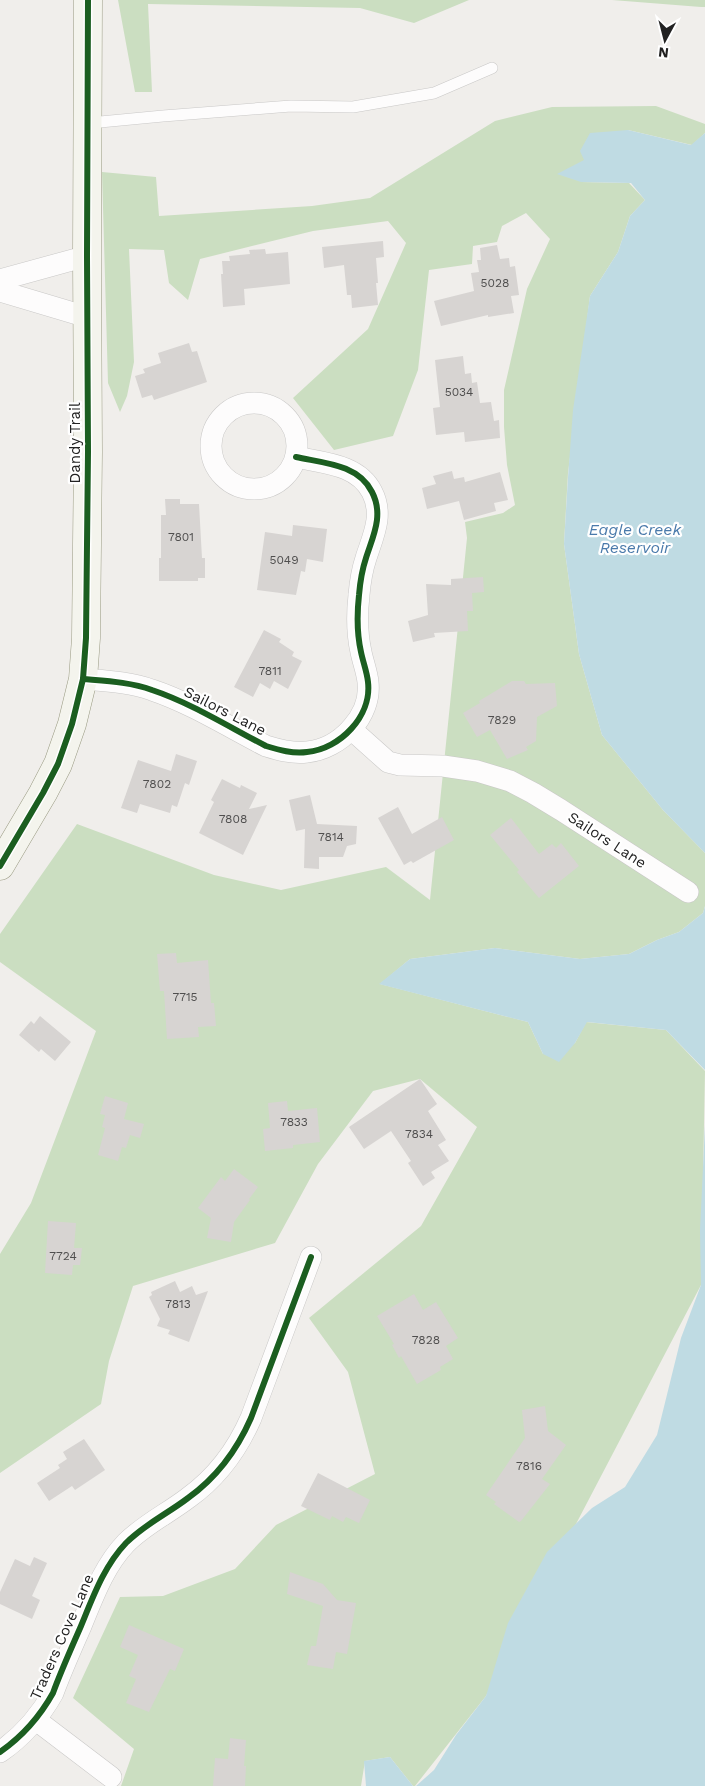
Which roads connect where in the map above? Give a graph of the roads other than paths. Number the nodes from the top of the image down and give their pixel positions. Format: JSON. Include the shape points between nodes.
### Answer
{"nodes":[{"id":1,"x":88,"y":0,"type":"edge"},
{"id":2,"x":492,"y":68,"type":"dead end"},
{"id":3,"x":88,"y":125,"type":"junction"},
{"id":4,"x":87,"y":256,"type":"junction"},
{"id":5,"x":0,"y":280,"type":"edge"},
{"id":6,"x":0,"y":291,"type":"edge"},
{"id":7,"x":87,"y":317,"type":"junction"},
{"id":8,"x":296,"y":457,"type":"junction"},
{"id":9,"x":83,"y":679,"type":"junction"},
{"id":10,"x":351,"y":729,"type":"junction"},
{"id":11,"x":0,"y":866,"type":"edge"},
{"id":12,"x":688,"y":892,"type":"dead end"},
{"id":13,"x":311,"y":1257,"type":"dead end"},
{"id":14,"x":36,"y":1720,"type":"junction"},
{"id":15,"x":0,"y":1752,"type":"edge"},
{"id":16,"x":111,"y":1777,"type":"dead end"}],
"edges":[{"from":1,"to":3,"type":"street","name":"Dandy Trail"},
{"from":2,"to":3,"type":"lane","via":[[434,93],[353,108],[290,106]]},
{"from":3,"to":4,"type":"street","name":"Dandy Trail"},
{"from":4,"to":5,"type":"street"},
{"from":4,"to":7,"type":"street","name":"Dandy Trail"},
{"from":6,"to":7,"type":"street"},
{"from":7,"to":9,"type":"street","name":"Dandy Trail","via":[[86,638]]},
{"from":8,"to":8,"type":"street","via":[[287,474],[277,483],[264,488],[244,489],[226,480],[217,470],[210,451],[211,438],[215,425],[229,410],[261,403],[279,411],[289,421],[296,436]]},
{"from":8,"to":10,"type":"street","via":[[348,469],[368,485],[378,510],[358,601],[359,636],[369,682],[368,693],[363,712]]},
{"from":9,"to":10,"type":"street","name":"Sailors Lane","via":[[121,682],[151,689],[266,746],[282,750],[316,751],[331,745]]},
{"from":9,"to":11,"type":"street","name":"Dandy Trail","via":[[58,764]]},
{"from":10,"to":12,"type":"street","name":"Sailors Lane","via":[[388,762],[478,770],[533,793]]},
{"from":13,"to":14,"type":"street","name":"Traders Cove Lane","via":[[239,1442],[206,1484],[140,1530],[113,1559],[52,1693]]},
{"from":14,"to":15,"type":"street","name":"Traders Cove Lane"},
{"from":14,"to":16,"type":"street"}]}
